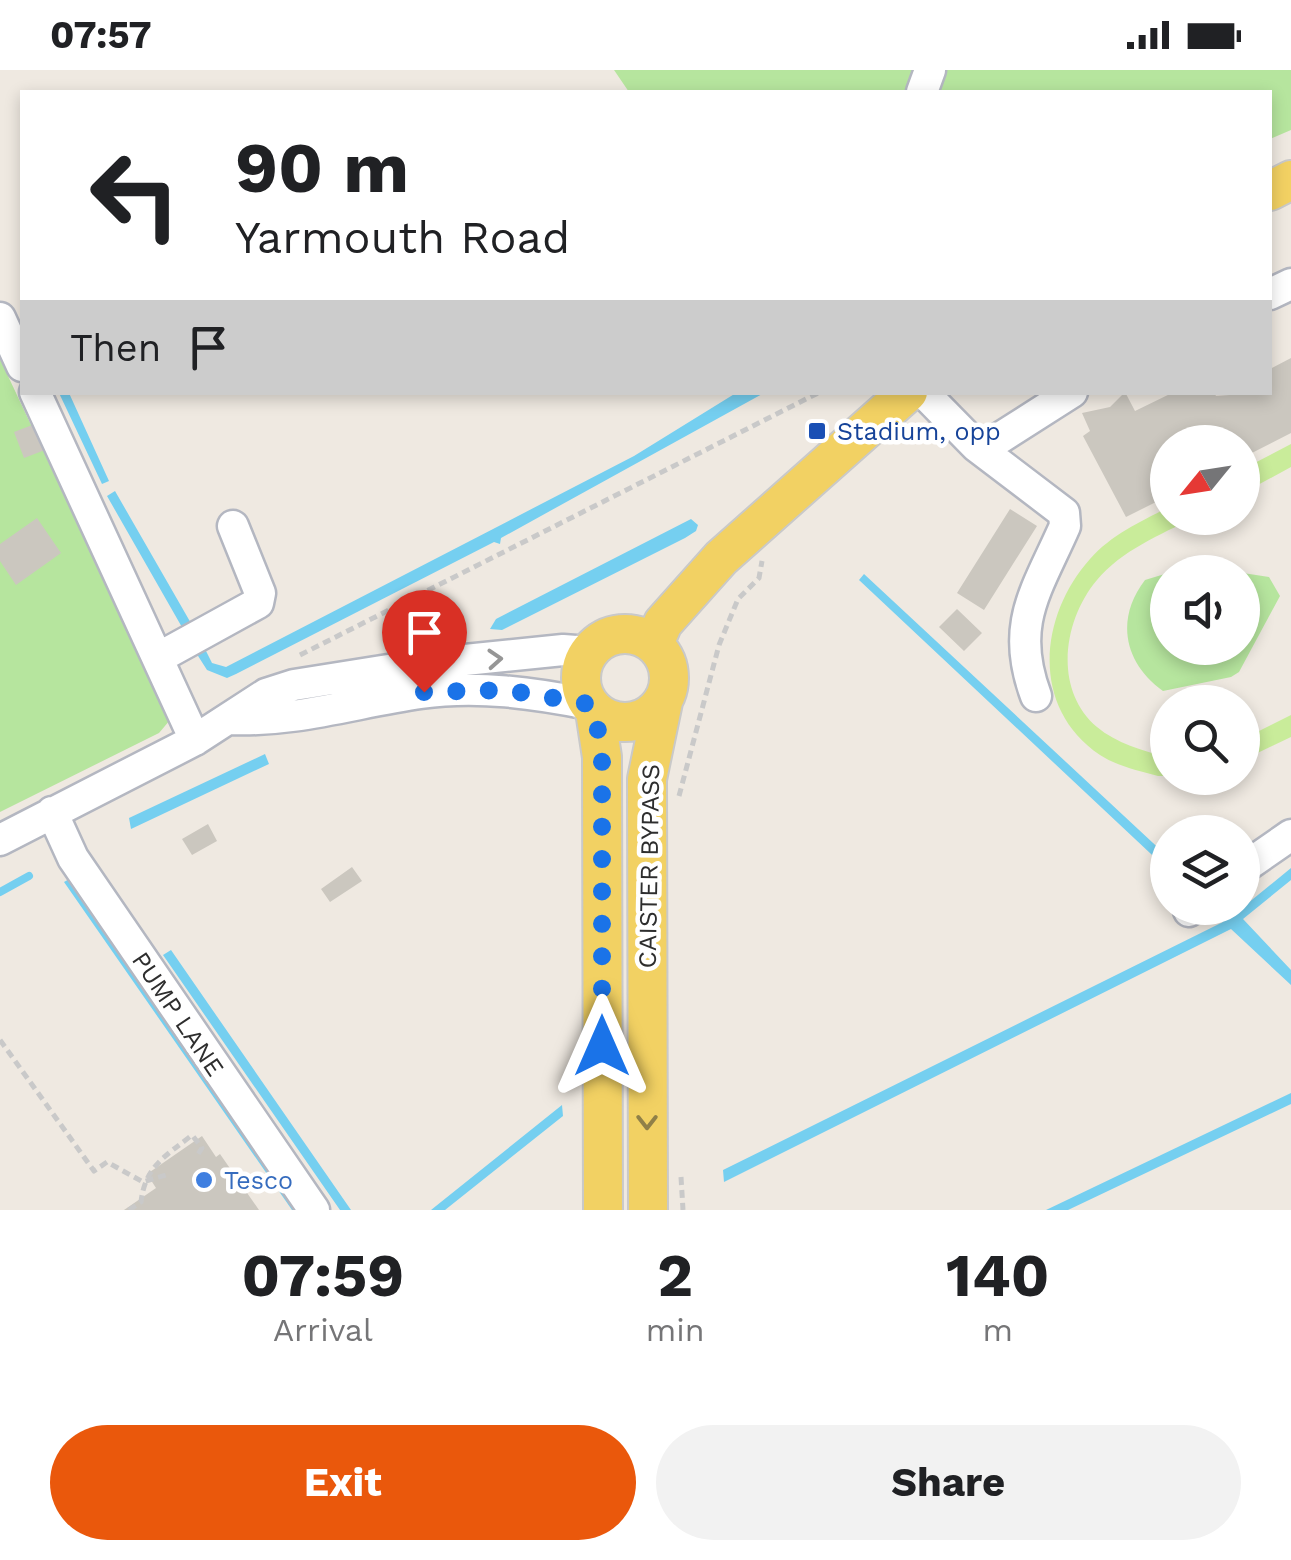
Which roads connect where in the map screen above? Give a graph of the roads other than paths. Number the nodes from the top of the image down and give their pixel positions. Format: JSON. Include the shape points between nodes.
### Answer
{"nodes":[{"id":1,"x":0,"y":318,"type":"edge"},
{"id":2,"x":20,"y":362,"type":"edge"},
{"id":3,"x":35,"y":395,"type":"edge"},
{"id":4,"x":905,"y":395,"type":"edge"},
{"id":5,"x":927,"y":395,"type":"edge"},
{"id":6,"x":1067,"y":395,"type":"edge"},
{"id":7,"x":976,"y":446,"type":"junction"},
{"id":8,"x":233,"y":526,"type":"dead end"},
{"id":9,"x":654,"y":644,"type":"junction"},
{"id":10,"x":589,"y":652,"type":"junction"},
{"id":11,"x":158,"y":658,"type":"junction"},
{"id":12,"x":1036,"y":696,"type":"dead end"},
{"id":13,"x":662,"y":702,"type":"junction"},
{"id":14,"x":592,"y":707,"type":"junction"},
{"id":15,"x":231,"y":719,"type":"junction"},
{"id":16,"x":195,"y":740,"type":"junction"},
{"id":17,"x":52,"y":812,"type":"junction"},
{"id":18,"x":1291,"y":835,"type":"edge"},
{"id":19,"x":0,"y":840,"type":"edge"},
{"id":20,"x":1260,"y":857,"type":"edge"},
{"id":21,"x":314,"y":1210,"type":"edge"},
{"id":22,"x":603,"y":1210,"type":"edge"},
{"id":23,"x":648,"y":1210,"type":"edge"}],
"edges":[{"from":1,"to":2,"type":"street"},
{"from":3,"to":11,"type":"street"},
{"from":4,"to":9,"type":"main road","via":[[692,589]]},
{"from":5,"to":7,"type":"street"},
{"from":6,"to":7,"type":"street","via":[[992,443]]},
{"from":7,"to":12,"type":"street","via":[[1064,513],[1065,526],[1024,616]]},
{"from":8,"to":11,"type":"street","via":[[260,592],[258,603]]},
{"from":9,"to":10,"type":"main road","via":[[617,634]]},
{"from":9,"to":13,"type":"main road","via":[[670,680]]},
{"from":10,"to":14,"type":"main road","via":[[580,678]]},
{"from":15,"to":10,"type":"street","one_way":true,"via":[[266,694],[294,685],[426,664]]},
{"from":11,"to":16,"type":"street"},
{"from":13,"to":14,"type":"main road","via":[[637,721],[620,722]]},
{"from":13,"to":23,"type":"main road","name":"CAISTER BYPASS","one_way":true,"via":[[647,779]]},
{"from":14,"to":15,"type":"street","via":[[507,690],[424,692],[274,722]]},
{"from":14,"to":22,"type":"main road","name":"CAISTER BYPASS","via":[[602,757]]},
{"from":15,"to":16,"type":"street"},
{"from":16,"to":17,"type":"street"},
{"from":17,"to":19,"type":"street"},
{"from":17,"to":21,"type":"street","name":"PUMP LANE","via":[[93,888]]},
{"from":18,"to":20,"type":"street"}]}
